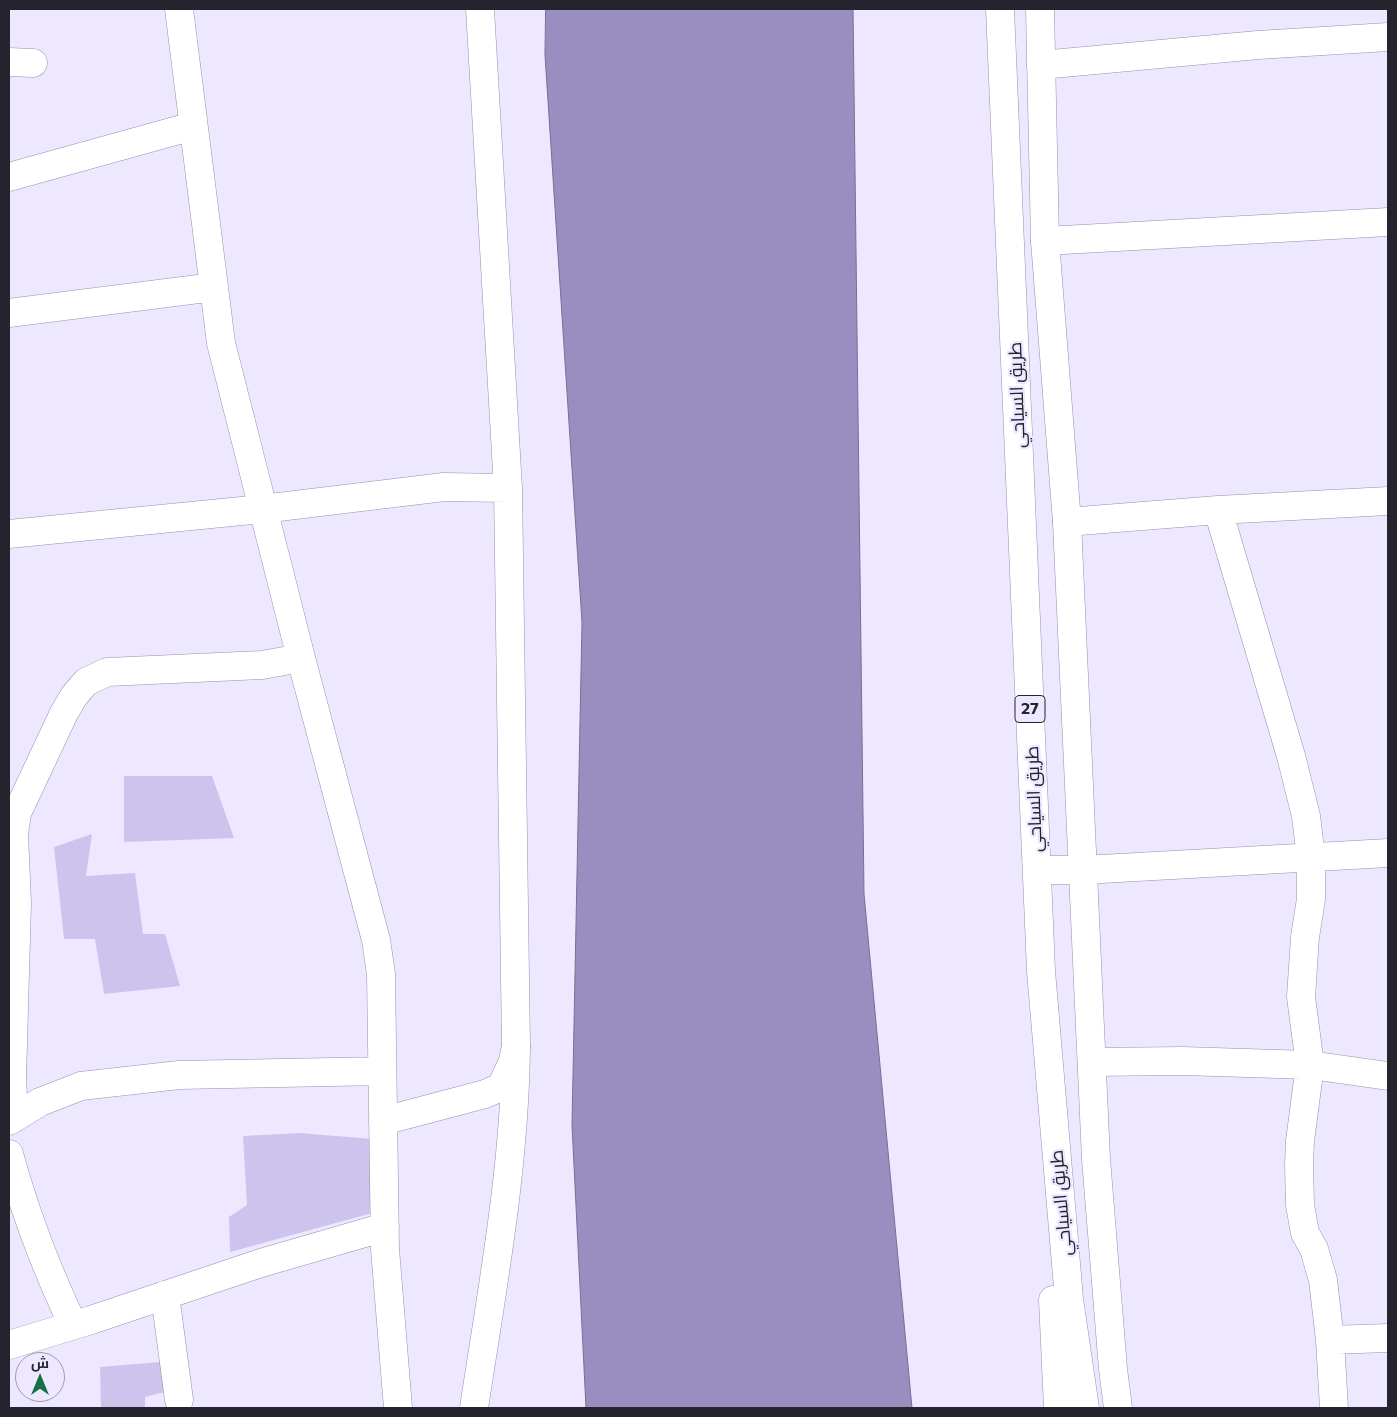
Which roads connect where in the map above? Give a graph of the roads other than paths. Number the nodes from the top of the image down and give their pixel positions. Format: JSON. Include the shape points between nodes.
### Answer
{"nodes":[{"id":1,"x":179,"y":9,"type":"edge"},
{"id":2,"x":480,"y":9,"type":"edge"},
{"id":3,"x":1000,"y":9,"type":"edge"},
{"id":4,"x":1040,"y":9,"type":"edge"},
{"id":5,"x":1388,"y":38,"type":"edge"},
{"id":6,"x":1041,"y":65,"type":"junction"},
{"id":7,"x":193,"y":126,"type":"junction"},
{"id":8,"x":9,"y":177,"type":"edge"},
{"id":9,"x":1388,"y":222,"type":"edge"},
{"id":10,"x":1045,"y":241,"type":"junction"},
{"id":11,"x":214,"y":287,"type":"junction"},
{"id":12,"x":9,"y":313,"type":"edge"},
{"id":13,"x":508,"y":488,"type":"junction"},
{"id":14,"x":1388,"y":501,"type":"edge"},
{"id":15,"x":262,"y":509,"type":"junction"},
{"id":16,"x":1218,"y":510,"type":"junction"},
{"id":17,"x":1067,"y":522,"type":"junction"},
{"id":18,"x":9,"y":534,"type":"edge"},
{"id":19,"x":300,"y":658,"type":"junction"},
{"id":20,"x":1388,"y":853,"type":"edge"},
{"id":21,"x":1311,"y":858,"type":"junction"},
{"id":22,"x":1037,"y":870,"type":"junction"},
{"id":23,"x":1083,"y":870,"type":"junction"},
{"id":24,"x":1041,"y":971,"type":"junction"},
{"id":25,"x":516,"y":1046,"type":"junction"},
{"id":26,"x":1092,"y":1062,"type":"junction"},
{"id":27,"x":1310,"y":1065,"type":"junction"},
{"id":28,"x":382,"y":1072,"type":"junction"},
{"id":29,"x":1388,"y":1076,"type":"edge"},
{"id":30,"x":11,"y":1120,"type":"edge"},
{"id":31,"x":383,"y":1121,"type":"junction"},
{"id":32,"x":9,"y":1154,"type":"edge"},
{"id":33,"x":385,"y":1227,"type":"junction"},
{"id":34,"x":165,"y":1295,"type":"junction"},
{"id":35,"x":73,"y":1325,"type":"junction"},
{"id":36,"x":1388,"y":1338,"type":"edge"},
{"id":37,"x":1330,"y":1340,"type":"junction"},
{"id":38,"x":9,"y":1345,"type":"edge"},
{"id":39,"x":179,"y":1400,"type":"dead end"},
{"id":40,"x":398,"y":1408,"type":"edge"},
{"id":41,"x":474,"y":1408,"type":"edge"},
{"id":42,"x":1058,"y":1408,"type":"edge"},
{"id":43,"x":1085,"y":1408,"type":"edge"},
{"id":44,"x":1118,"y":1408,"type":"edge"},
{"id":45,"x":1334,"y":1408,"type":"edge"}],
"edges":[{"from":1,"to":7,"type":"street"},
{"from":2,"to":13,"type":"street"},
{"from":3,"to":22,"type":"street","name":"طريق السياحي","number":"27"},
{"from":4,"to":6,"type":"street"},
{"from":5,"to":6,"type":"street","via":[[1258,45]]},
{"from":6,"to":10,"type":"street"},
{"from":7,"to":8,"type":"street"},
{"from":7,"to":11,"type":"street"},
{"from":9,"to":10,"type":"street"},
{"from":10,"to":17,"type":"street"},
{"from":11,"to":12,"type":"street"},
{"from":11,"to":15,"type":"street","via":[[221,343]]},
{"from":13,"to":15,"type":"street","via":[[444,487]]},
{"from":13,"to":25,"type":"street"},
{"from":14,"to":16,"type":"street"},
{"from":15,"to":18,"type":"street"},
{"from":15,"to":19,"type":"street"},
{"from":16,"to":17,"type":"street"},
{"from":16,"to":21,"type":"street","via":[[1291,756],[1306,816]]},
{"from":17,"to":23,"type":"street"},
{"from":19,"to":28,"type":"street","via":[[376,940],[381,974]]},
{"from":19,"to":30,"type":"street","via":[[262,665],[107,672],[86,682],[74,696],[17,813],[14,834],[17,903]]},
{"from":20,"to":21,"type":"street"},
{"from":21,"to":23,"type":"street"},
{"from":21,"to":27,"type":"street","via":[[1311,899],[1301,997]]},
{"from":22,"to":23,"type":"street"},
{"from":22,"to":24,"type":"street","name":"طريق السياحي","number":"27"},
{"from":23,"to":26,"type":"street"},
{"from":24,"to":42,"type":"street"},
{"from":24,"to":43,"type":"street","name":"طريق السياحي","number":"27","via":[[1069,1299]]},
{"from":25,"to":31,"type":"street","via":[[513,1062],[501,1088]]},
{"from":25,"to":41,"type":"street","via":[[501,1225]]},
{"from":26,"to":27,"type":"street"},
{"from":26,"to":44,"type":"street","via":[[1096,1159]]},
{"from":27,"to":29,"type":"street"},
{"from":27,"to":37,"type":"street","via":[[1300,1141],[1300,1205],[1323,1280]]},
{"from":28,"to":30,"type":"street","via":[[179,1075],[81,1086],[40,1102]]},
{"from":28,"to":31,"type":"street"},
{"from":31,"to":33,"type":"street"},
{"from":32,"to":35,"type":"street","via":[[32,1228]]},
{"from":33,"to":34,"type":"street"},
{"from":33,"to":40,"type":"street"},
{"from":34,"to":35,"type":"street"},
{"from":34,"to":39,"type":"street"},
{"from":35,"to":38,"type":"street"},
{"from":36,"to":37,"type":"street"},
{"from":37,"to":45,"type":"street"}]}
